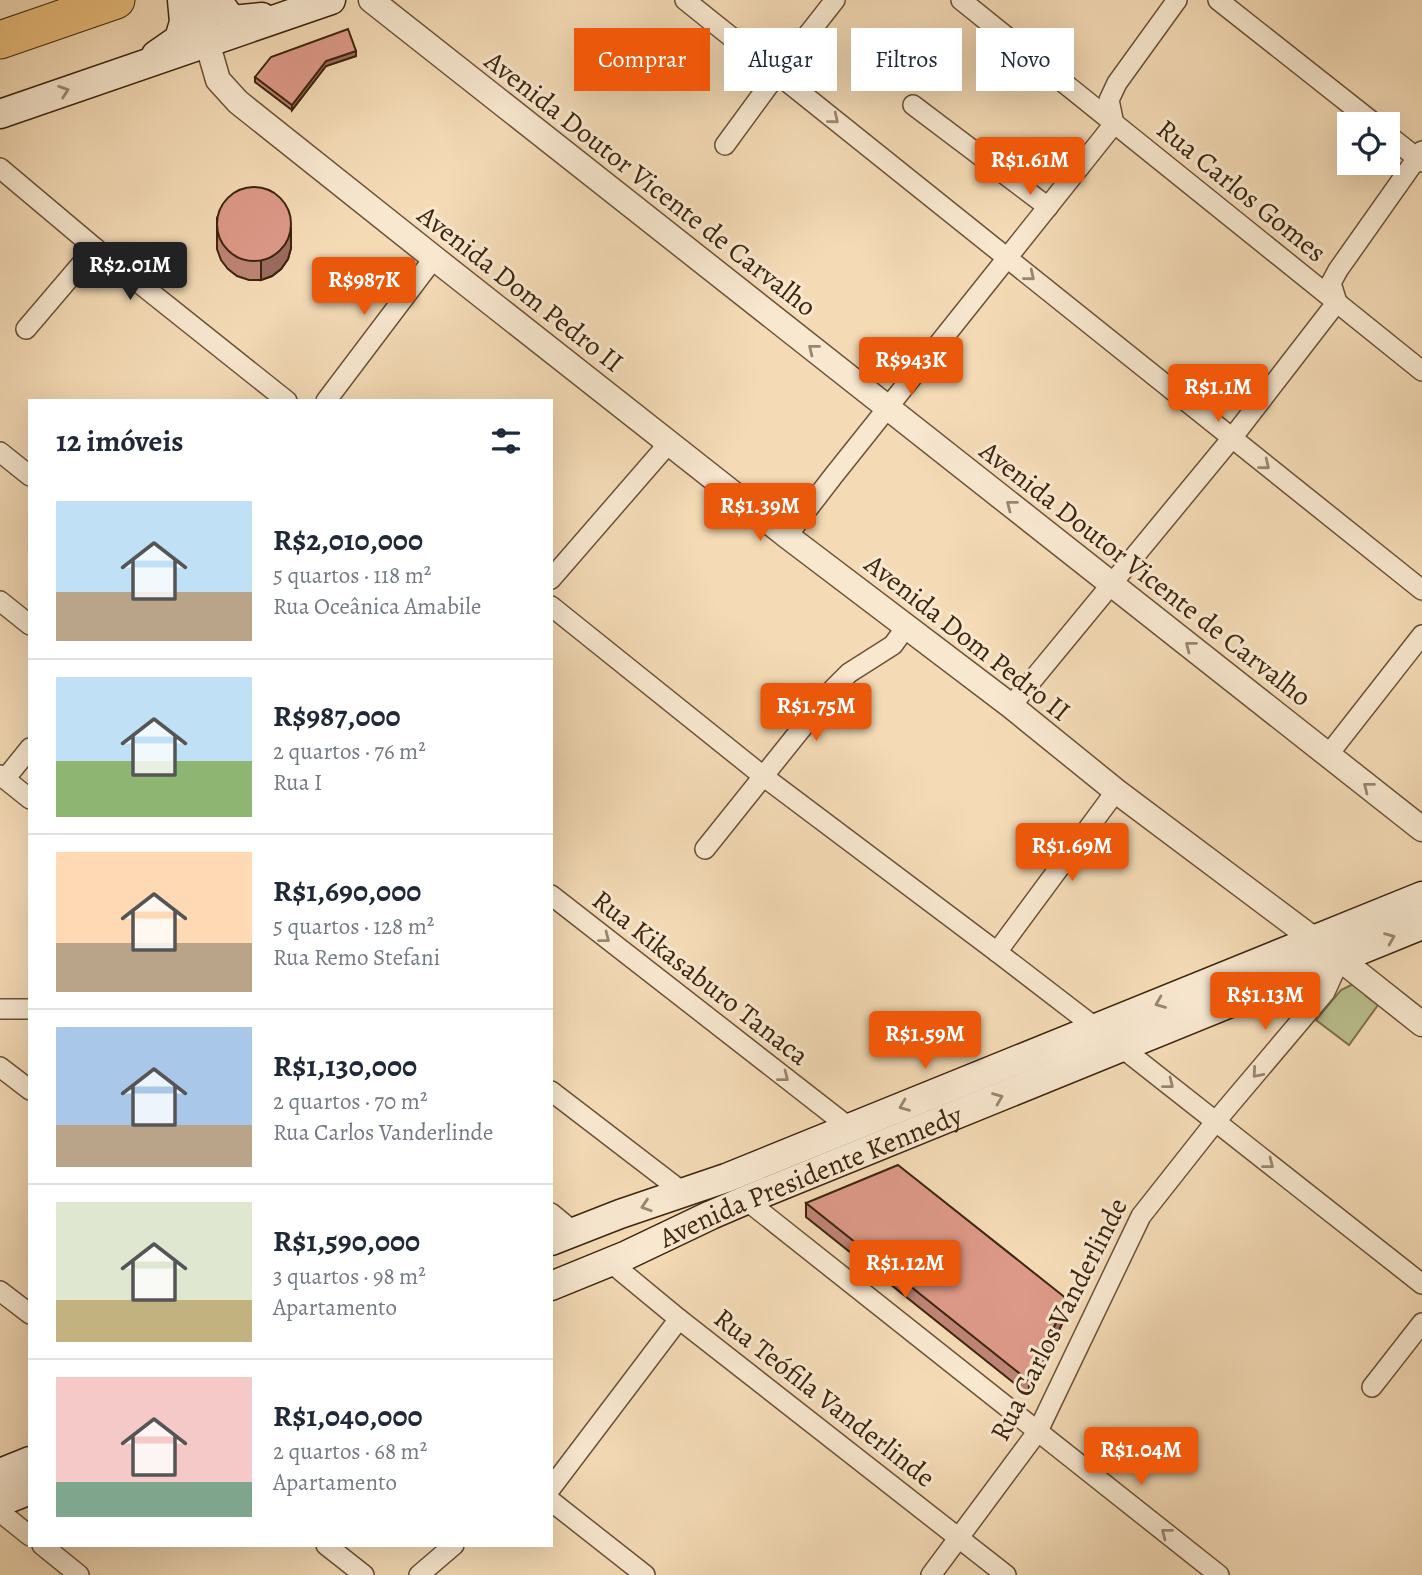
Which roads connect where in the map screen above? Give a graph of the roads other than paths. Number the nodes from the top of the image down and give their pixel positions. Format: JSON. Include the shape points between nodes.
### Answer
{"nodes":[{"id":1,"x":46,"y":0,"type":"edge"},
{"id":2,"x":116,"y":0,"type":"edge"},
{"id":3,"x":181,"y":0,"type":"edge"},
{"id":4,"x":203,"y":0,"type":"edge"},
{"id":5,"x":220,"y":0,"type":"edge"},
{"id":6,"x":331,"y":0,"type":"edge"},
{"id":7,"x":371,"y":0,"type":"edge"},
{"id":8,"x":685,"y":0,"type":"edge"},
{"id":9,"x":835,"y":0,"type":"edge"},
{"id":10,"x":961,"y":0,"type":"edge"},
{"id":11,"x":1177,"y":0,"type":"edge"},
{"id":12,"x":1218,"y":0,"type":"edge"},
{"id":13,"x":0,"y":16,"type":"edge"},
{"id":14,"x":282,"y":16,"type":"junction"},
{"id":15,"x":813,"y":28,"type":"edge"},
{"id":16,"x":724,"y":31,"type":"edge"},
{"id":17,"x":0,"y":40,"type":"edge"},
{"id":18,"x":207,"y":42,"type":"junction"},
{"id":19,"x":139,"y":66,"type":"junction"},
{"id":20,"x":765,"y":91,"type":"edge"},
{"id":21,"x":798,"y":91,"type":"edge"},
{"id":22,"x":913,"y":105,"type":"dead end"},
{"id":23,"x":1360,"y":112,"type":"edge"},
{"id":24,"x":0,"y":114,"type":"edge"},
{"id":25,"x":1115,"y":124,"type":"junction"},
{"id":26,"x":1400,"y":143,"type":"edge"},
{"id":27,"x":725,"y":145,"type":"dead end"},
{"id":28,"x":1420,"y":157,"type":"edge"},
{"id":29,"x":0,"y":168,"type":"edge"},
{"id":30,"x":1048,"y":207,"type":"junction"},
{"id":31,"x":95,"y":248,"type":"junction"},
{"id":32,"x":434,"y":258,"type":"junction"},
{"id":33,"x":1008,"y":258,"type":"junction"},
{"id":34,"x":1336,"y":302,"type":"junction"},
{"id":35,"x":26,"y":329,"type":"dead end"},
{"id":36,"x":1422,"y":371,"type":"edge"},
{"id":37,"x":284,"y":399,"type":"edge"},
{"id":38,"x":328,"y":399,"type":"edge"},
{"id":39,"x":888,"y":408,"type":"junction"},
{"id":40,"x":1232,"y":438,"type":"junction"},
{"id":41,"x":669,"y":443,"type":"junction"},
{"id":42,"x":0,"y":452,"type":"edge"},
{"id":43,"x":28,"y":474,"type":"edge"},
{"id":44,"x":787,"y":536,"type":"junction"},
{"id":45,"x":553,"y":577,"type":"edge"},
{"id":46,"x":1111,"y":584,"type":"junction"},
{"id":47,"x":1422,"y":590,"type":"edge"},
{"id":48,"x":0,"y":601,"type":"edge"},
{"id":49,"x":553,"y":608,"type":"edge"},
{"id":50,"x":28,"y":623,"type":"edge"},
{"id":51,"x":906,"y":627,"type":"junction"},
{"id":52,"x":1422,"y":635,"type":"edge"},
{"id":53,"x":1011,"y":706,"type":"junction"},
{"id":54,"x":28,"y":750,"type":"edge"},
{"id":55,"x":1328,"y":755,"type":"junction"},
{"id":56,"x":763,"y":776,"type":"junction"},
{"id":57,"x":2,"y":777,"type":"edge"},
{"id":58,"x":1115,"y":791,"type":"junction"},
{"id":59,"x":28,"y":797,"type":"edge"},
{"id":60,"x":1422,"y":829,"type":"edge"},
{"id":61,"x":705,"y":849,"type":"dead end"},
{"id":62,"x":1422,"y":896,"type":"edge"},
{"id":63,"x":553,"y":897,"type":"edge"},
{"id":64,"x":1422,"y":925,"type":"edge"},
{"id":65,"x":1315,"y":940,"type":"junction"},
{"id":66,"x":997,"y":952,"type":"junction"},
{"id":67,"x":1340,"y":959,"type":"junction"},
{"id":68,"x":0,"y":1009,"type":"edge"},
{"id":69,"x":28,"y":1009,"type":"edge"},
{"id":70,"x":1422,"y":1024,"type":"edge"},
{"id":71,"x":1096,"y":1028,"type":"junction"},
{"id":72,"x":1121,"y":1048,"type":"junction"},
{"id":73,"x":0,"y":1067,"type":"edge"},
{"id":74,"x":28,"y":1088,"type":"edge"},
{"id":75,"x":553,"y":1093,"type":"edge"},
{"id":76,"x":1216,"y":1121,"type":"junction"},
{"id":77,"x":850,"y":1128,"type":"junction"},
{"id":78,"x":684,"y":1193,"type":"junction"},
{"id":79,"x":746,"y":1200,"type":"junction"},
{"id":80,"x":553,"y":1217,"type":"edge"},
{"id":81,"x":563,"y":1237,"type":"edge"},
{"id":82,"x":610,"y":1262,"type":"junction"},
{"id":83,"x":553,"y":1268,"type":"edge"},
{"id":84,"x":1422,"y":1284,"type":"edge"},
{"id":85,"x":553,"y":1285,"type":"edge"},
{"id":86,"x":0,"y":1291,"type":"edge"},
{"id":87,"x":28,"y":1312,"type":"edge"},
{"id":88,"x":679,"y":1319,"type":"junction"},
{"id":89,"x":1422,"y":1323,"type":"edge"},
{"id":90,"x":1372,"y":1387,"type":"dead end"},
{"id":91,"x":1038,"y":1432,"type":"junction"},
{"id":92,"x":28,"y":1462,"type":"edge"},
{"id":93,"x":0,"y":1473,"type":"edge"},
{"id":94,"x":553,"y":1485,"type":"edge"},
{"id":95,"x":28,"y":1491,"type":"edge"},
{"id":96,"x":0,"y":1502,"type":"edge"},
{"id":97,"x":553,"y":1503,"type":"edge"},
{"id":98,"x":0,"y":1512,"type":"edge"},
{"id":99,"x":28,"y":1534,"type":"edge"},
{"id":100,"x":960,"y":1538,"type":"junction"},
{"id":101,"x":44,"y":1547,"type":"edge"},
{"id":102,"x":328,"y":1547,"type":"edge"},
{"id":103,"x":452,"y":1547,"type":"edge"},
{"id":104,"x":79,"y":1575,"type":"edge"},
{"id":105,"x":363,"y":1575,"type":"edge"},
{"id":106,"x":419,"y":1575,"type":"edge"},
{"id":107,"x":645,"y":1575,"type":"edge"},
{"id":108,"x":931,"y":1575,"type":"edge"},
{"id":109,"x":1006,"y":1575,"type":"edge"},
{"id":110,"x":1219,"y":1575,"type":"edge"}],
"edges":[{"from":1,"to":13,"type":"highway"},
{"from":2,"to":17,"type":"highway"},
{"from":3,"to":19,"type":"main road","via":[[184,22],[179,39]]},
{"from":4,"to":18,"type":"street","name":"Avenida Dom Pedro II"},
{"from":5,"to":14,"type":"main road","via":[[232,20]]},
{"from":6,"to":14,"type":"main road"},
{"from":39,"to":7,"type":"street","name":"Avenida Doutor Vicente de Carvalho","one_way":true},
{"from":8,"to":16,"type":"street"},
{"from":9,"to":15,"type":"street"},
{"from":10,"to":25,"type":"street","name":"Rua Carlos Gomes"},
{"from":11,"to":25,"type":"street","via":[[1117,83],[1109,100]]},
{"from":12,"to":23,"type":"street"},
{"from":14,"to":18,"type":"main road"},
{"from":18,"to":19,"type":"main road"},
{"from":18,"to":32,"type":"street","name":"Avenida Dom Pedro II","via":[[218,80],[238,102]]},
{"from":24,"to":19,"type":"main road","one_way":true},
{"from":20,"to":27,"type":"street"},
{"from":21,"to":33,"type":"street","one_way":true},
{"from":22,"to":30,"type":"street"},
{"from":25,"to":30,"type":"street"},
{"from":25,"to":34,"type":"street","name":"Rua Carlos Gomes"},
{"from":26,"to":28,"type":"street"},
{"from":28,"to":34,"type":"street","via":[[1338,270],[1331,283]]},
{"from":29,"to":31,"type":"street"},
{"from":30,"to":33,"type":"street"},
{"from":31,"to":35,"type":"street"},
{"from":31,"to":37,"type":"street"},
{"from":32,"to":38,"type":"street"},
{"from":32,"to":41,"type":"street","name":"Avenida Dom Pedro II"},
{"from":33,"to":39,"type":"street"},
{"from":33,"to":40,"type":"street","one_way":true},
{"from":34,"to":36,"type":"street","name":"Rua Carlos Gomes"},
{"from":34,"to":40,"type":"street"},
{"from":39,"to":44,"type":"street"},
{"from":46,"to":39,"type":"street","name":"Avenida Doutor Vicente de Carvalho","one_way":true},
{"from":40,"to":46,"type":"street"},
{"from":40,"to":47,"type":"street","one_way":true},
{"from":41,"to":44,"type":"street","name":"Avenida Dom Pedro II"},
{"from":41,"to":45,"type":"street"},
{"from":42,"to":43,"type":"street"},
{"from":44,"to":51,"type":"street","name":"Avenida Dom Pedro II"},
{"from":46,"to":53,"type":"street"},
{"from":55,"to":46,"type":"street","name":"Avenida Doutor Vicente de Carvalho","one_way":true},
{"from":48,"to":50,"type":"street"},
{"from":49,"to":56,"type":"street"},
{"from":51,"to":53,"type":"street","name":"Avenida Dom Pedro II"},
{"from":51,"to":56,"type":"street","via":[[893,645],[834,688]]},
{"from":52,"to":55,"type":"street"},
{"from":53,"to":58,"type":"street","name":"Avenida Dom Pedro II"},
{"from":54,"to":57,"type":"street"},
{"from":60,"to":55,"type":"street","name":"Avenida Doutor Vicente de Carvalho","one_way":true},
{"from":56,"to":61,"type":"street"},
{"from":56,"to":66,"type":"street"},
{"from":57,"to":59,"type":"street"},
{"from":58,"to":65,"type":"street","name":"Avenida Dom Pedro II"},
{"from":58,"to":66,"type":"street"},
{"from":62,"to":65,"type":"main road","name":"Avenida Presidente Kennedy"},
{"from":63,"to":77,"type":"street","name":"Rua Kikasaburo Tanaca","one_way":true},
{"from":67,"to":64,"type":"main road","name":"Avenida Presidente Kennedy","one_way":true},
{"from":65,"to":67,"type":"street","name":"Avenida Dom Pedro II"},
{"from":65,"to":71,"type":"main road","name":"Avenida Presidente Kennedy","one_way":true},
{"from":66,"to":71,"type":"street"},
{"from":67,"to":70,"type":"street","name":"Avenida Dom Pedro II"},
{"from":67,"to":72,"type":"main road","name":"Avenida Presidente Kennedy"},
{"from":67,"to":76,"type":"street","name":"Rua Carlos Vanderlinde","one_way":true,"via":[[1325,992]]},
{"from":68,"to":69,"type":"street"},
{"from":71,"to":77,"type":"main road","name":"Avenida Presidente Kennedy","one_way":true},
{"from":72,"to":76,"type":"street","one_way":true},
{"from":79,"to":72,"type":"main road","name":"Avenida Presidente Kennedy","one_way":true},
{"from":73,"to":74,"type":"street"},
{"from":75,"to":78,"type":"street"},
{"from":76,"to":84,"type":"street","one_way":true},
{"from":76,"to":91,"type":"street","name":"Rua Carlos Vanderlinde","via":[[1141,1216]]},
{"from":77,"to":78,"type":"main road","name":"Avenida Presidente Kennedy"},
{"from":78,"to":81,"type":"main road","name":"Avenida Presidente Kennedy","one_way":true},
{"from":79,"to":82,"type":"main road","name":"Avenida Presidente Kennedy"},
{"from":79,"to":91,"type":"street"},
{"from":80,"to":81,"type":"street"},
{"from":81,"to":83,"type":"main road","via":[[577,1240],[576,1253]]},
{"from":82,"to":85,"type":"main road","name":"Avenida Presidente Kennedy"},
{"from":82,"to":88,"type":"street","name":"Rua Teófila Vanderlinde"},
{"from":86,"to":87,"type":"street"},
{"from":88,"to":94,"type":"street"},
{"from":88,"to":100,"type":"street","name":"Rua Teófila Vanderlinde"},
{"from":89,"to":90,"type":"street"},
{"from":91,"to":100,"type":"street","name":"Rua Carlos Vanderlinde"},
{"from":110,"to":91,"type":"street","one_way":true},
{"from":92,"to":93,"type":"main road"},
{"from":95,"to":96,"type":"main road"},
{"from":97,"to":107,"type":"street"},
{"from":98,"to":99,"type":"street"},
{"from":100,"to":108,"type":"street","name":"Rua Carlos Vanderlinde"},
{"from":100,"to":109,"type":"street","name":"Rua Teófila Vanderlinde"},
{"from":101,"to":104,"type":"street"},
{"from":102,"to":105,"type":"street"},
{"from":103,"to":106,"type":"street"}]}
